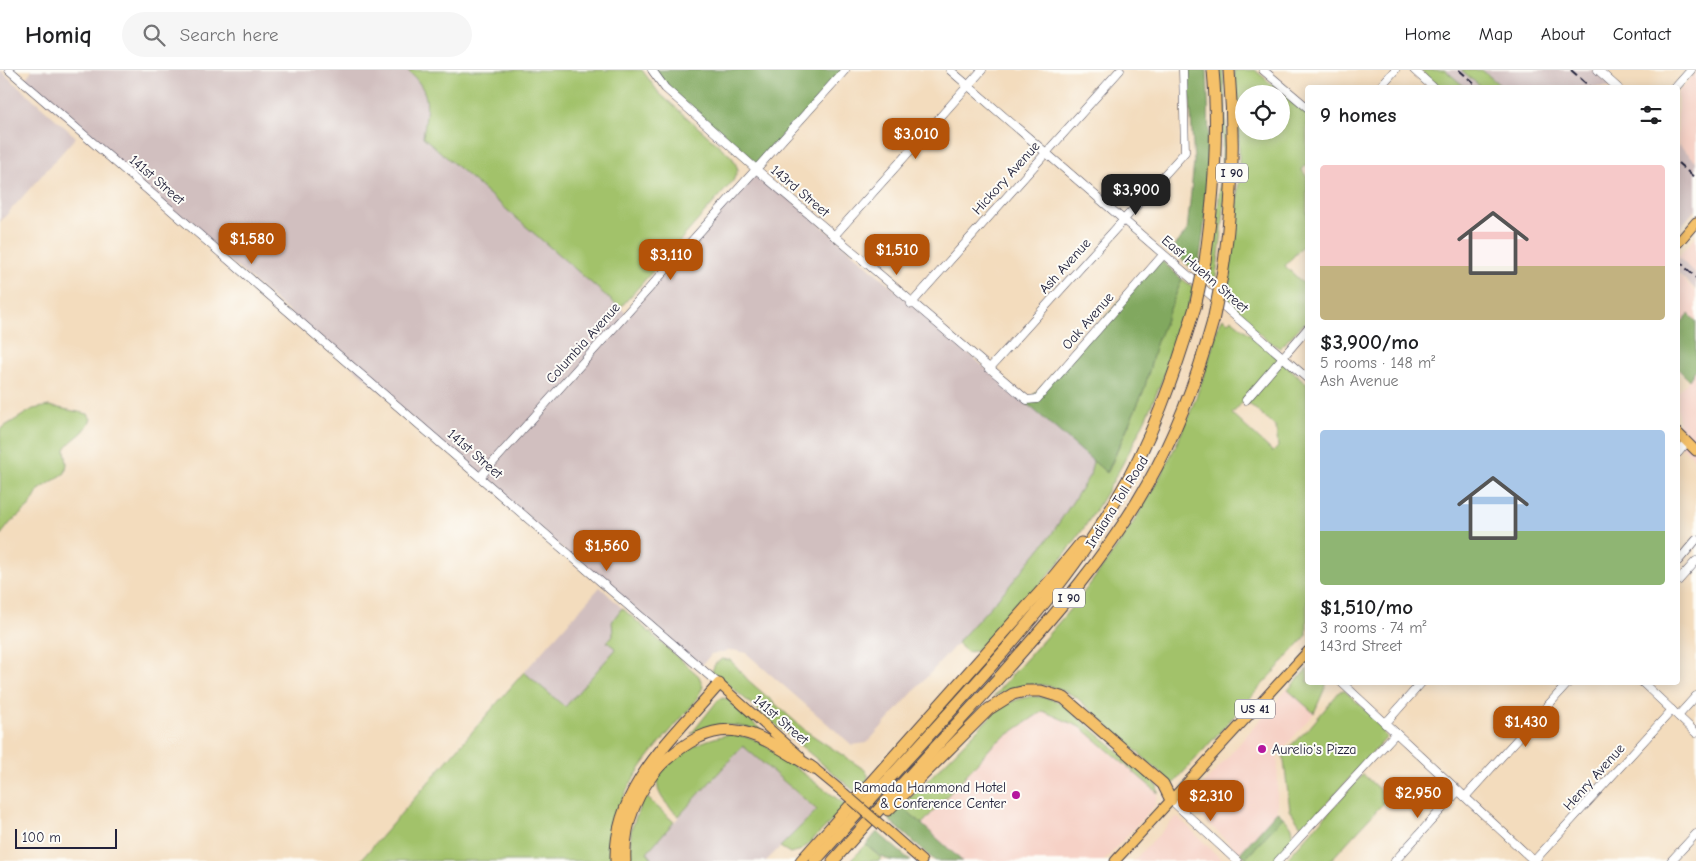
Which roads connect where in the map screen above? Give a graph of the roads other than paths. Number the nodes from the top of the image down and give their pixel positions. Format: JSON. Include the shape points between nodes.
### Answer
{"nodes":[{"id":1,"x":9,"y":70,"type":"edge"},
{"id":2,"x":652,"y":70,"type":"edge"},
{"id":3,"x":844,"y":70,"type":"edge"},
{"id":4,"x":950,"y":70,"type":"edge"},
{"id":5,"x":982,"y":70,"type":"edge"},
{"id":6,"x":1120,"y":70,"type":"edge"},
{"id":7,"x":1183,"y":70,"type":"edge"},
{"id":8,"x":1213,"y":70,"type":"edge"},
{"id":9,"x":1229,"y":70,"type":"edge"},
{"id":10,"x":1263,"y":70,"type":"edge"},
{"id":11,"x":1395,"y":70,"type":"edge"},
{"id":12,"x":1414,"y":70,"type":"edge"},
{"id":13,"x":1598,"y":70,"type":"edge"},
{"id":14,"x":1691,"y":70,"type":"edge"},
{"id":15,"x":1382,"y":85,"type":"edge"},
{"id":16,"x":1431,"y":85,"type":"edge"},
{"id":17,"x":1615,"y":85,"type":"edge"},
{"id":18,"x":1678,"y":85,"type":"edge"},
{"id":19,"x":968,"y":86,"type":"junction"},
{"id":20,"x":1305,"y":105,"type":"edge"},
{"id":21,"x":1046,"y":153,"type":"junction"},
{"id":22,"x":756,"y":169,"type":"junction"},
{"id":23,"x":1124,"y":220,"type":"junction"},
{"id":24,"x":1696,"y":222,"type":"edge"},
{"id":25,"x":834,"y":236,"type":"junction"},
{"id":26,"x":1680,"y":241,"type":"edge"},
{"id":27,"x":1164,"y":255,"type":"junction"},
{"id":28,"x":911,"y":304,"type":"junction"},
{"id":29,"x":1305,"y":331,"type":"edge"},
{"id":30,"x":1282,"y":356,"type":"junction"},
{"id":31,"x":989,"y":369,"type":"junction"},
{"id":32,"x":1305,"y":376,"type":"edge"},
{"id":33,"x":1246,"y":400,"type":"dead end"},
{"id":34,"x":1030,"y":401,"type":"joint"},
{"id":35,"x":1680,"y":435,"type":"edge"},
{"id":36,"x":1687,"y":442,"type":"junction"},
{"id":37,"x":1696,"y":450,"type":"edge"},
{"id":38,"x":1680,"y":451,"type":"edge"},
{"id":39,"x":480,"y":476,"type":"junction"},
{"id":40,"x":1116,"y":501,"type":"junction"},
{"id":41,"x":1696,"y":540,"type":"edge"},
{"id":42,"x":1680,"y":559,"type":"edge"},
{"id":43,"x":1696,"y":561,"type":"edge"},
{"id":44,"x":1680,"y":579,"type":"edge"},
{"id":45,"x":1305,"y":654,"type":"edge"},
{"id":46,"x":1343,"y":685,"type":"edge"},
{"id":47,"x":1419,"y":685,"type":"edge"},
{"id":48,"x":1566,"y":685,"type":"edge"},
{"id":49,"x":1645,"y":685,"type":"edge"},
{"id":50,"x":722,"y":686,"type":"junction"},
{"id":51,"x":1696,"y":696,"type":"edge"},
{"id":52,"x":1672,"y":710,"type":"junction"},
{"id":53,"x":1678,"y":716,"type":"junction"},
{"id":54,"x":1385,"y":724,"type":"junction"},
{"id":55,"x":1396,"y":733,"type":"junction"},
{"id":56,"x":1696,"y":733,"type":"edge"},
{"id":57,"x":814,"y":768,"type":"junction"},
{"id":58,"x":654,"y":771,"type":"junction"},
{"id":59,"x":1458,"y":791,"type":"junction"},
{"id":60,"x":1465,"y":798,"type":"junction"},
{"id":61,"x":1171,"y":800,"type":"junction"},
{"id":62,"x":858,"y":832,"type":"junction"},
{"id":63,"x":1696,"y":834,"type":"edge"},
{"id":64,"x":616,"y":861,"type":"edge"},
{"id":65,"x":625,"y":861,"type":"edge"},
{"id":66,"x":801,"y":861,"type":"edge"},
{"id":67,"x":815,"y":861,"type":"edge"},
{"id":68,"x":833,"y":861,"type":"edge"},
{"id":69,"x":922,"y":861,"type":"edge"},
{"id":70,"x":1115,"y":861,"type":"edge"},
{"id":71,"x":1237,"y":861,"type":"edge"},
{"id":72,"x":1278,"y":861,"type":"edge"},
{"id":73,"x":1395,"y":861,"type":"edge"},
{"id":74,"x":1534,"y":861,"type":"edge"},
{"id":75,"x":1671,"y":861,"type":"edge"}],
"edges":[{"from":1,"to":39,"type":"street","name":"141st Street"},
{"from":2,"to":22,"type":"street","name":"143rd Street","via":[[665,88]]},
{"from":3,"to":22,"type":"street","name":"Columbia Avenue"},
{"from":4,"to":19,"type":"street","name":"East Huehn Street"},
{"from":5,"to":19,"type":"street"},
{"from":6,"to":21,"type":"street","name":"Hickory Avenue"},
{"from":7,"to":23,"type":"street","name":"Ash Avenue","via":[[1185,152]]},
{"from":8,"to":40,"type":"highway","name":"Indiana Toll Road","number":"I 90","bridge":true,"via":[[1215,176],[1205,261],[1195,307],[1172,380]]},
{"from":9,"to":62,"type":"highway","name":"Indiana Toll Road","number":"I 90","bridge":true,"via":[[1233,143],[1229,234],[1213,321],[1177,426],[1147,486],[1112,542],[1066,602]]},
{"from":10,"to":20,"type":"street"},
{"from":11,"to":15,"type":"street"},
{"from":12,"to":16,"type":"street"},
{"from":13,"to":17,"type":"street"},
{"from":14,"to":18,"type":"street"},
{"from":19,"to":21,"type":"street","name":"East Huehn Street"},
{"from":19,"to":25,"type":"street"},
{"from":21,"to":23,"type":"street","name":"East Huehn Street"},
{"from":21,"to":28,"type":"street","name":"Hickory Avenue"},
{"from":22,"to":25,"type":"street","name":"143rd Street"},
{"from":22,"to":39,"type":"street","name":"Columbia Avenue"},
{"from":23,"to":27,"type":"street","name":"East Huehn Street"},
{"from":23,"to":31,"type":"street","name":"Ash Avenue"},
{"from":24,"to":26,"type":"main road"},
{"from":25,"to":28,"type":"street","name":"143rd Street"},
{"from":27,"to":30,"type":"street","name":"East Huehn Street"},
{"from":27,"to":34,"type":"street","name":"Oak Avenue","via":[[1037,399]]},
{"from":28,"to":31,"type":"street","name":"143rd Street"},
{"from":29,"to":30,"type":"street"},
{"from":30,"to":32,"type":"street","name":"East Huehn Street"},
{"from":30,"to":33,"type":"street"},
{"from":31,"to":34,"type":"street","name":"143rd Street"},
{"from":35,"to":36,"type":"main road"},
{"from":36,"to":37,"type":"main road"},
{"from":36,"to":38,"type":"street"},
{"from":39,"to":50,"type":"street","name":"141st Street"},
{"from":40,"to":66,"type":"highway","via":[[1049,582]]},
{"from":40,"to":67,"type":"highway","name":"Indiana Toll Road","number":"I 90","via":[[1076,562],[1028,624]]},
{"from":41,"to":42,"type":"street"},
{"from":43,"to":44,"type":"street"},
{"from":45,"to":61,"type":"main road","number":"US 41"},
{"from":46,"to":54,"type":"street"},
{"from":47,"to":54,"type":"street"},
{"from":48,"to":60,"type":"street"},
{"from":49,"to":52,"type":"street"},
{"from":50,"to":57,"type":"main road","name":"141st Street"},
{"from":50,"to":58,"type":"highway"},
{"from":50,"to":64,"type":"highway","via":[[644,772],[632,791],[617,834]]},
{"from":51,"to":53,"type":"street"},
{"from":52,"to":53,"type":"street"},
{"from":52,"to":74,"type":"street","name":"Henry Avenue"},
{"from":53,"to":56,"type":"street"},
{"from":54,"to":55,"type":"street"},
{"from":55,"to":59,"type":"street"},
{"from":55,"to":72,"type":"street"},
{"from":57,"to":58,"type":"highway","via":[[756,735],[723,729],[689,741]]},
{"from":57,"to":69,"type":"main road","name":"141st Street","bridge":true},
{"from":58,"to":65,"type":"highway","via":[[630,813],[625,834]]},
{"from":59,"to":60,"type":"street"},
{"from":59,"to":73,"type":"street"},
{"from":60,"to":74,"type":"street"},
{"from":61,"to":62,"type":"highway","via":[[1163,784],[1078,708],[1053,694],[1026,691],[1013,694],[989,709],[889,809]]},
{"from":61,"to":70,"type":"main road","number":"US 41"},
{"from":61,"to":71,"type":"street"},
{"from":62,"to":68,"type":"highway","name":"Indiana Toll Road","number":"I 90"},
{"from":63,"to":75,"type":"street"}]}
